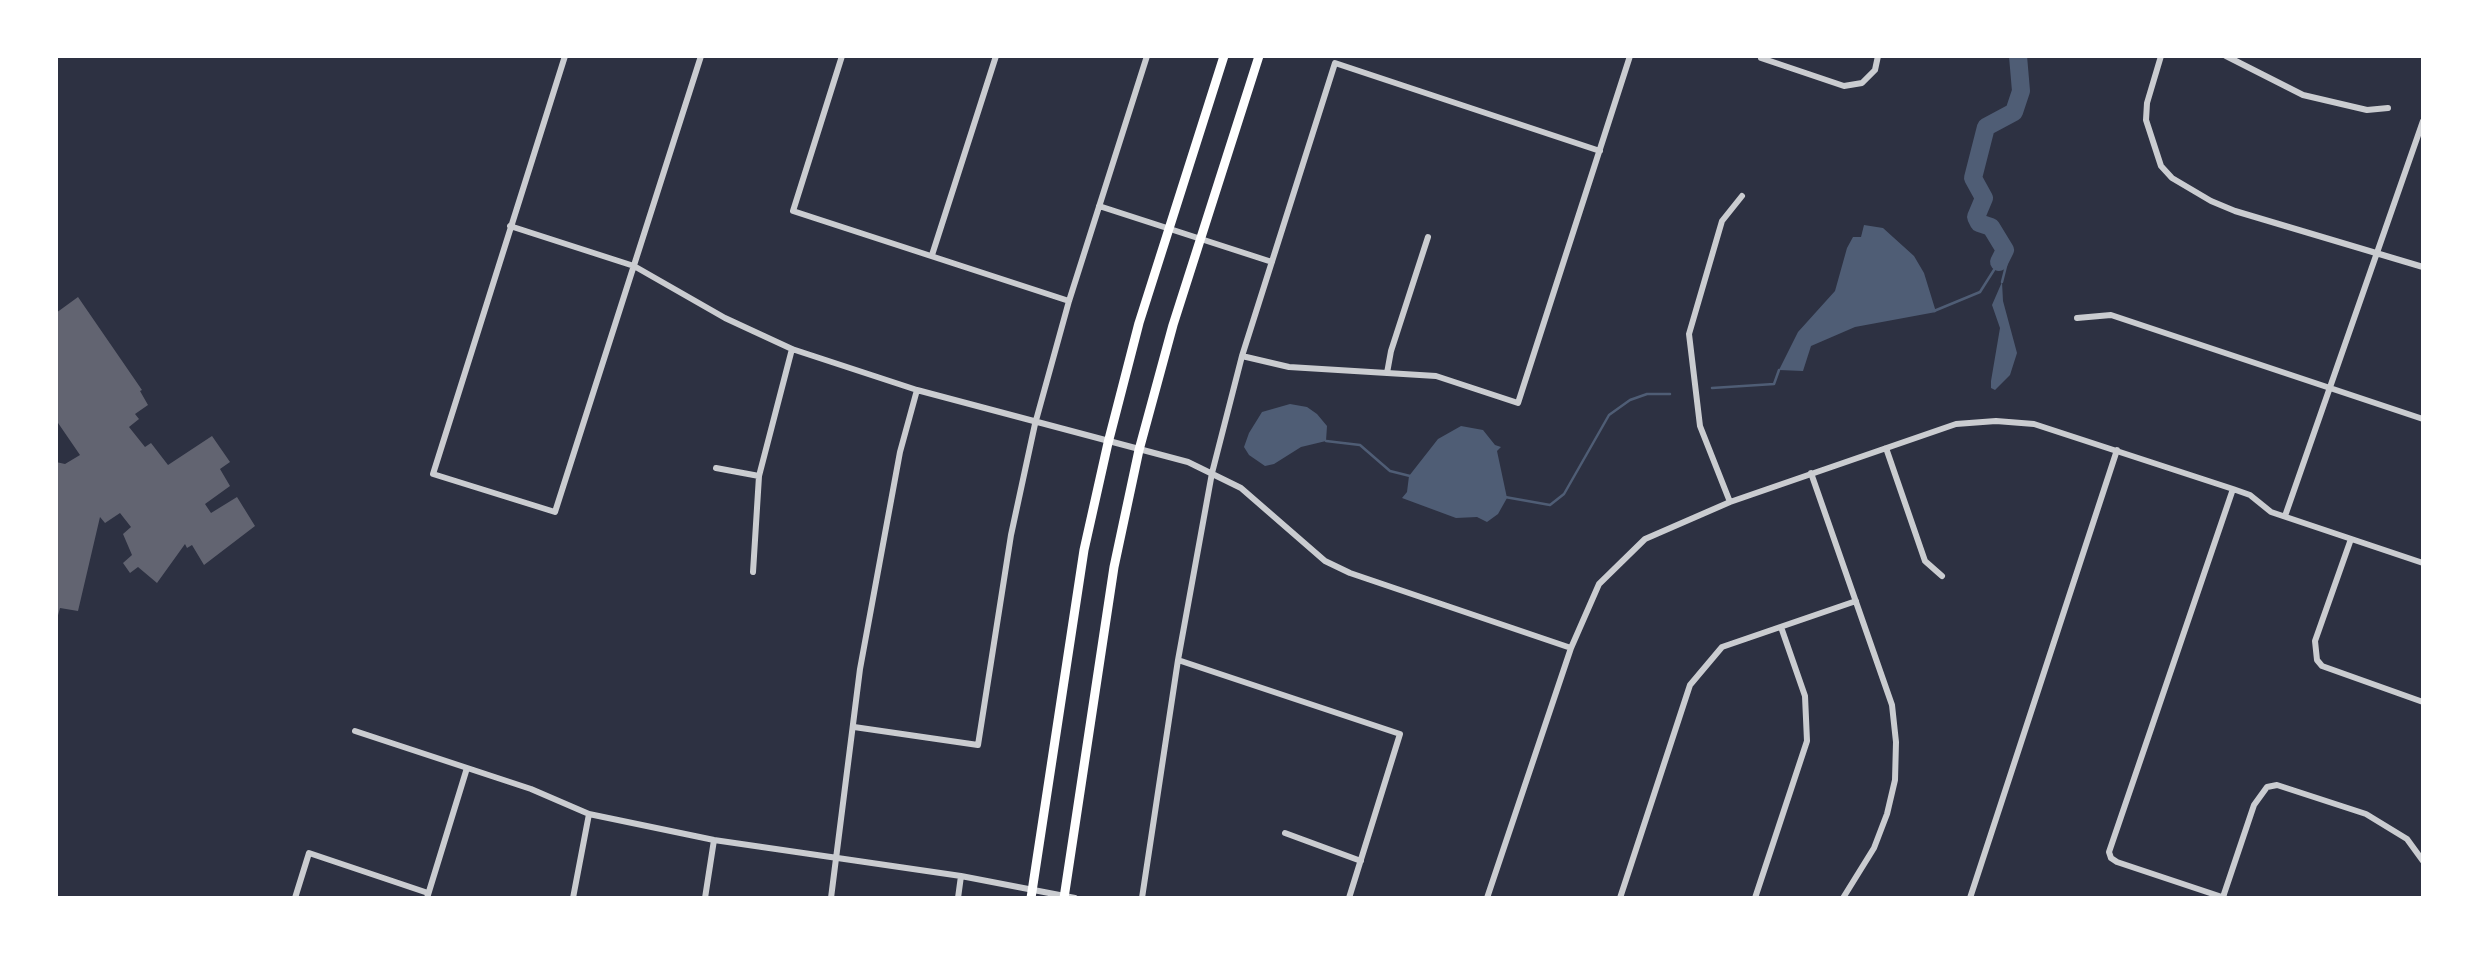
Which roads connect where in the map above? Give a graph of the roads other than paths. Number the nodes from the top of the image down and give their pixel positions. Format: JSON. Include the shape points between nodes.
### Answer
{"nodes":[{"id":1,"x":565,"y":56,"type":"edge"},
{"id":2,"x":701,"y":56,"type":"edge"},
{"id":3,"x":842,"y":56,"type":"edge"},
{"id":4,"x":996,"y":56,"type":"edge"},
{"id":5,"x":1147,"y":56,"type":"edge"},
{"id":6,"x":1224,"y":56,"type":"edge"},
{"id":7,"x":1258,"y":56,"type":"edge"},
{"id":8,"x":1630,"y":56,"type":"edge"},
{"id":9,"x":1878,"y":56,"type":"edge"},
{"id":10,"x":2161,"y":56,"type":"edge"},
{"id":11,"x":2226,"y":56,"type":"edge"},
{"id":12,"x":1761,"y":58,"type":"dead end"},
{"id":13,"x":2388,"y":107,"type":"dead end"},
{"id":14,"x":2423,"y":121,"type":"edge"},
{"id":15,"x":1600,"y":151,"type":"junction"},
{"id":16,"x":1742,"y":196,"type":"dead end"},
{"id":17,"x":1099,"y":206,"type":"junction"},
{"id":18,"x":510,"y":226,"type":"junction"},
{"id":19,"x":1169,"y":228,"type":"junction"},
{"id":20,"x":1427,"y":237,"type":"dead end"},
{"id":21,"x":1201,"y":239,"type":"junction"},
{"id":22,"x":2376,"y":253,"type":"junction"},
{"id":23,"x":932,"y":255,"type":"junction"},
{"id":24,"x":1272,"y":262,"type":"junction"},
{"id":25,"x":634,"y":266,"type":"junction"},
{"id":26,"x":2423,"y":267,"type":"edge"},
{"id":27,"x":1069,"y":301,"type":"junction"},
{"id":28,"x":2077,"y":318,"type":"dead end"},
{"id":29,"x":792,"y":349,"type":"junction"},
{"id":30,"x":1242,"y":356,"type":"junction"},
{"id":31,"x":1387,"y":373,"type":"junction"},
{"id":32,"x":2329,"y":389,"type":"junction"},
{"id":33,"x":916,"y":390,"type":"junction"},
{"id":34,"x":2423,"y":419,"type":"edge"},
{"id":35,"x":1035,"y":424,"type":"junction"},
{"id":36,"x":1108,"y":443,"type":"junction"},
{"id":37,"x":1886,"y":448,"type":"junction"},
{"id":38,"x":1139,"y":450,"type":"junction"},
{"id":39,"x":2117,"y":450,"type":"junction"},
{"id":40,"x":716,"y":468,"type":"dead end"},
{"id":41,"x":1212,"y":473,"type":"junction"},
{"id":42,"x":1811,"y":473,"type":"junction"},
{"id":43,"x":759,"y":476,"type":"junction"},
{"id":44,"x":2233,"y":489,"type":"junction"},
{"id":45,"x":1730,"y":502,"type":"junction"},
{"id":46,"x":2285,"y":516,"type":"junction"},
{"id":47,"x":2351,"y":539,"type":"junction"},
{"id":48,"x":2423,"y":563,"type":"edge"},
{"id":49,"x":753,"y":572,"type":"dead end"},
{"id":50,"x":1942,"y":576,"type":"dead end"},
{"id":51,"x":1856,"y":601,"type":"junction"},
{"id":52,"x":1781,"y":627,"type":"junction"},
{"id":53,"x":1571,"y":648,"type":"junction"},
{"id":54,"x":1178,"y":660,"type":"junction"},
{"id":55,"x":2423,"y":702,"type":"edge"},
{"id":56,"x":854,"y":727,"type":"junction"},
{"id":57,"x":355,"y":731,"type":"dead end"},
{"id":58,"x":467,"y":768,"type":"junction"},
{"id":59,"x":589,"y":814,"type":"junction"},
{"id":60,"x":1285,"y":833,"type":"dead end"},
{"id":61,"x":714,"y":840,"type":"junction"},
{"id":62,"x":838,"y":859,"type":"junction"},
{"id":63,"x":1362,"y":860,"type":"junction"},
{"id":64,"x":2423,"y":861,"type":"edge"},
{"id":65,"x":961,"y":876,"type":"junction"},
{"id":66,"x":1032,"y":893,"type":"edge"},
{"id":67,"x":427,"y":895,"type":"edge"},
{"id":68,"x":1064,"y":896,"type":"edge"},
{"id":69,"x":295,"y":898,"type":"edge"},
{"id":70,"x":573,"y":898,"type":"edge"},
{"id":71,"x":705,"y":898,"type":"edge"},
{"id":72,"x":831,"y":898,"type":"edge"},
{"id":73,"x":958,"y":898,"type":"edge"},
{"id":74,"x":1075,"y":898,"type":"edge"},
{"id":75,"x":1142,"y":898,"type":"edge"},
{"id":76,"x":1349,"y":898,"type":"edge"},
{"id":77,"x":1487,"y":898,"type":"edge"},
{"id":78,"x":1620,"y":898,"type":"edge"},
{"id":79,"x":1755,"y":898,"type":"edge"},
{"id":80,"x":1843,"y":898,"type":"edge"},
{"id":81,"x":1970,"y":898,"type":"edge"},
{"id":82,"x":2224,"y":898,"type":"edge"}],
"edges":[{"from":1,"to":18,"type":"street"},
{"from":2,"to":25,"type":"street"},
{"from":3,"to":23,"type":"street","via":[[793,211]]},
{"from":4,"to":23,"type":"street"},
{"from":5,"to":17,"type":"street"},
{"from":6,"to":19,"type":"main road"},
{"from":7,"to":21,"type":"main road"},
{"from":8,"to":15,"type":"street"},
{"from":9,"to":12,"type":"street","via":[[1875,70],[1862,83],[1844,86]]},
{"from":10,"to":22,"type":"street","via":[[2146,120],[2161,166],[2172,178],[2235,211]]},
{"from":11,"to":13,"type":"street","via":[[2303,95],[2367,110]]},
{"from":14,"to":22,"type":"street"},
{"from":15,"to":24,"type":"street","via":[[1335,63]]},
{"from":15,"to":31,"type":"street","via":[[1518,403],[1436,376]]},
{"from":16,"to":45,"type":"street","via":[[1722,220],[1689,334],[1700,426]]},
{"from":17,"to":19,"type":"street"},
{"from":17,"to":27,"type":"street"},
{"from":18,"to":25,"type":"street"},
{"from":18,"to":25,"type":"street","via":[[433,474],[555,512]]},
{"from":19,"to":21,"type":"street"},
{"from":19,"to":36,"type":"main road"},
{"from":20,"to":31,"type":"street"},
{"from":21,"to":24,"type":"street"},
{"from":21,"to":38,"type":"main road"},
{"from":22,"to":26,"type":"street"},
{"from":22,"to":32,"type":"street"},
{"from":23,"to":27,"type":"street"},
{"from":24,"to":30,"type":"street"},
{"from":25,"to":29,"type":"street","via":[[725,318]]},
{"from":27,"to":35,"type":"street"},
{"from":28,"to":32,"type":"street","via":[[2111,315]]},
{"from":29,"to":33,"type":"street"},
{"from":29,"to":43,"type":"street"},
{"from":30,"to":31,"type":"street","via":[[1289,367]]},
{"from":30,"to":41,"type":"street"},
{"from":32,"to":34,"type":"street"},
{"from":32,"to":46,"type":"street"},
{"from":33,"to":35,"type":"street"},
{"from":33,"to":56,"type":"street","via":[[897,466],[860,669]]},
{"from":35,"to":36,"type":"street"},
{"from":35,"to":56,"type":"street","via":[[1011,534],[978,745]]},
{"from":36,"to":38,"type":"street"},
{"from":36,"to":66,"type":"main road","via":[[1077,590]]},
{"from":37,"to":39,"type":"street","via":[[1956,424],[1996,421],[2034,424]]},
{"from":37,"to":42,"type":"street"},
{"from":37,"to":50,"type":"street","via":[[1925,561]]},
{"from":38,"to":41,"type":"street"},
{"from":38,"to":68,"type":"main road","via":[[1114,568]]},
{"from":39,"to":44,"type":"street"},
{"from":39,"to":81,"type":"street"},
{"from":40,"to":43,"type":"street"},
{"from":41,"to":53,"type":"street","via":[[1268,509],[1325,561]]},
{"from":41,"to":54,"type":"street"},
{"from":42,"to":45,"type":"street"},
{"from":42,"to":51,"type":"street"},
{"from":43,"to":49,"type":"street"},
{"from":44,"to":46,"type":"street"},
{"from":44,"to":82,"type":"street","via":[[2109,852],[2117,862]]},
{"from":45,"to":53,"type":"street","via":[[1645,539],[1599,584]]},
{"from":46,"to":47,"type":"street"},
{"from":47,"to":48,"type":"street"},
{"from":47,"to":55,"type":"street","via":[[2315,641],[2316,660]]},
{"from":51,"to":52,"type":"street"},
{"from":51,"to":80,"type":"street","via":[[1892,705],[1895,780],[1874,848]]},
{"from":52,"to":78,"type":"street","via":[[1722,647],[1690,685]]},
{"from":52,"to":79,"type":"street","via":[[1805,696],[1807,741]]},
{"from":53,"to":77,"type":"street"},
{"from":54,"to":63,"type":"street","via":[[1400,734]]},
{"from":54,"to":75,"type":"street"},
{"from":56,"to":62,"type":"street"},
{"from":57,"to":58,"type":"street"},
{"from":58,"to":59,"type":"street"},
{"from":58,"to":67,"type":"street"},
{"from":59,"to":61,"type":"street"},
{"from":59,"to":70,"type":"street"},
{"from":60,"to":63,"type":"street"},
{"from":61,"to":62,"type":"street"},
{"from":61,"to":71,"type":"street"},
{"from":62,"to":65,"type":"street"},
{"from":62,"to":72,"type":"street"},
{"from":63,"to":76,"type":"street"},
{"from":64,"to":82,"type":"street","via":[[2407,839],[2366,814],[2277,785],[2267,787],[2254,806]]},
{"from":65,"to":66,"type":"street"},
{"from":65,"to":73,"type":"street"},
{"from":66,"to":68,"type":"street"},
{"from":67,"to":69,"type":"street","via":[[309,853]]},
{"from":68,"to":74,"type":"street"}]}
